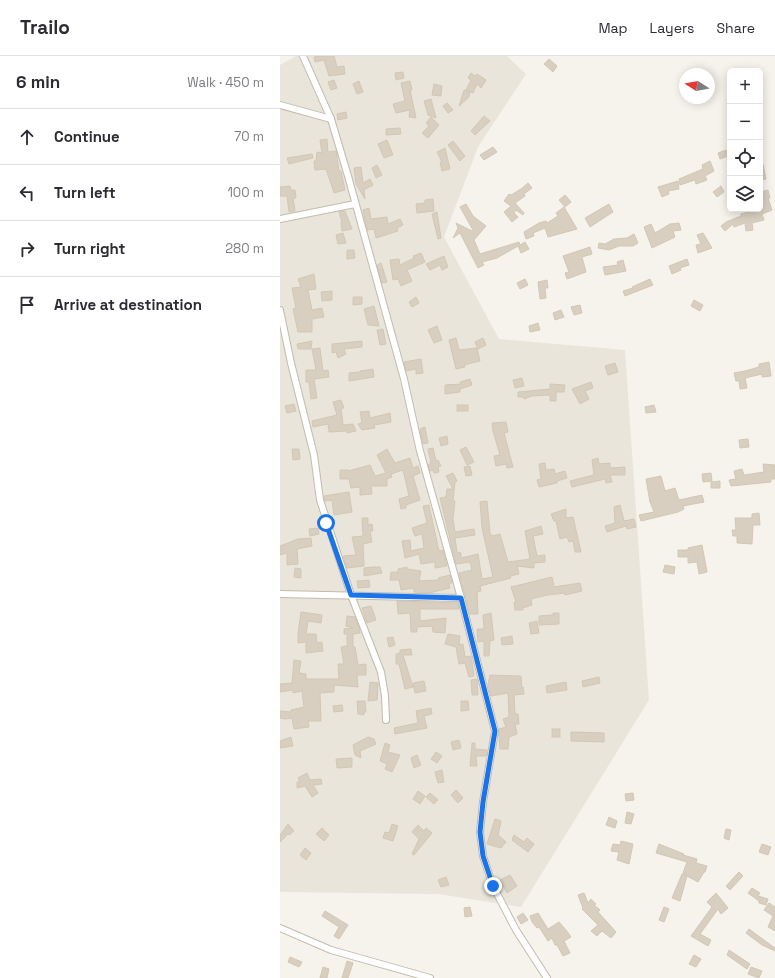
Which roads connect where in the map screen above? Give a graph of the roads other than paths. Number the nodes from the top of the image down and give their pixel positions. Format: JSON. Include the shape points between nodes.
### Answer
{"nodes":[{"id":1,"x":303,"y":56,"type":"edge"},
{"id":2,"x":280,"y":105,"type":"edge"},
{"id":3,"x":331,"y":119,"type":"junction"},
{"id":4,"x":355,"y":204,"type":"junction"},
{"id":5,"x":280,"y":219,"type":"edge"},
{"id":6,"x":280,"y":310,"type":"edge"},
{"id":7,"x":280,"y":594,"type":"edge"},
{"id":8,"x":351,"y":595,"type":"junction"},
{"id":9,"x":461,"y":598,"type":"junction"},
{"id":10,"x":386,"y":720,"type":"dead end"},
{"id":11,"x":280,"y":928,"type":"edge"},
{"id":12,"x":430,"y":978,"type":"edge"},
{"id":13,"x":547,"y":978,"type":"edge"}],
"edges":[{"from":1,"to":3,"type":"street"},
{"from":2,"to":3,"type":"street"},
{"from":3,"to":4,"type":"street"},
{"from":4,"to":5,"type":"street"},
{"from":4,"to":9,"type":"street"},
{"from":6,"to":8,"type":"street","via":[[314,456],[320,500]]},
{"from":7,"to":8,"type":"street"},
{"from":8,"to":9,"type":"street"},
{"from":8,"to":10,"type":"street","via":[[381,672]]},
{"from":9,"to":13,"type":"street","via":[[495,731],[480,832],[483,856],[493,886],[509,917]]},
{"from":11,"to":12,"type":"street","via":[[331,950]]}]}
